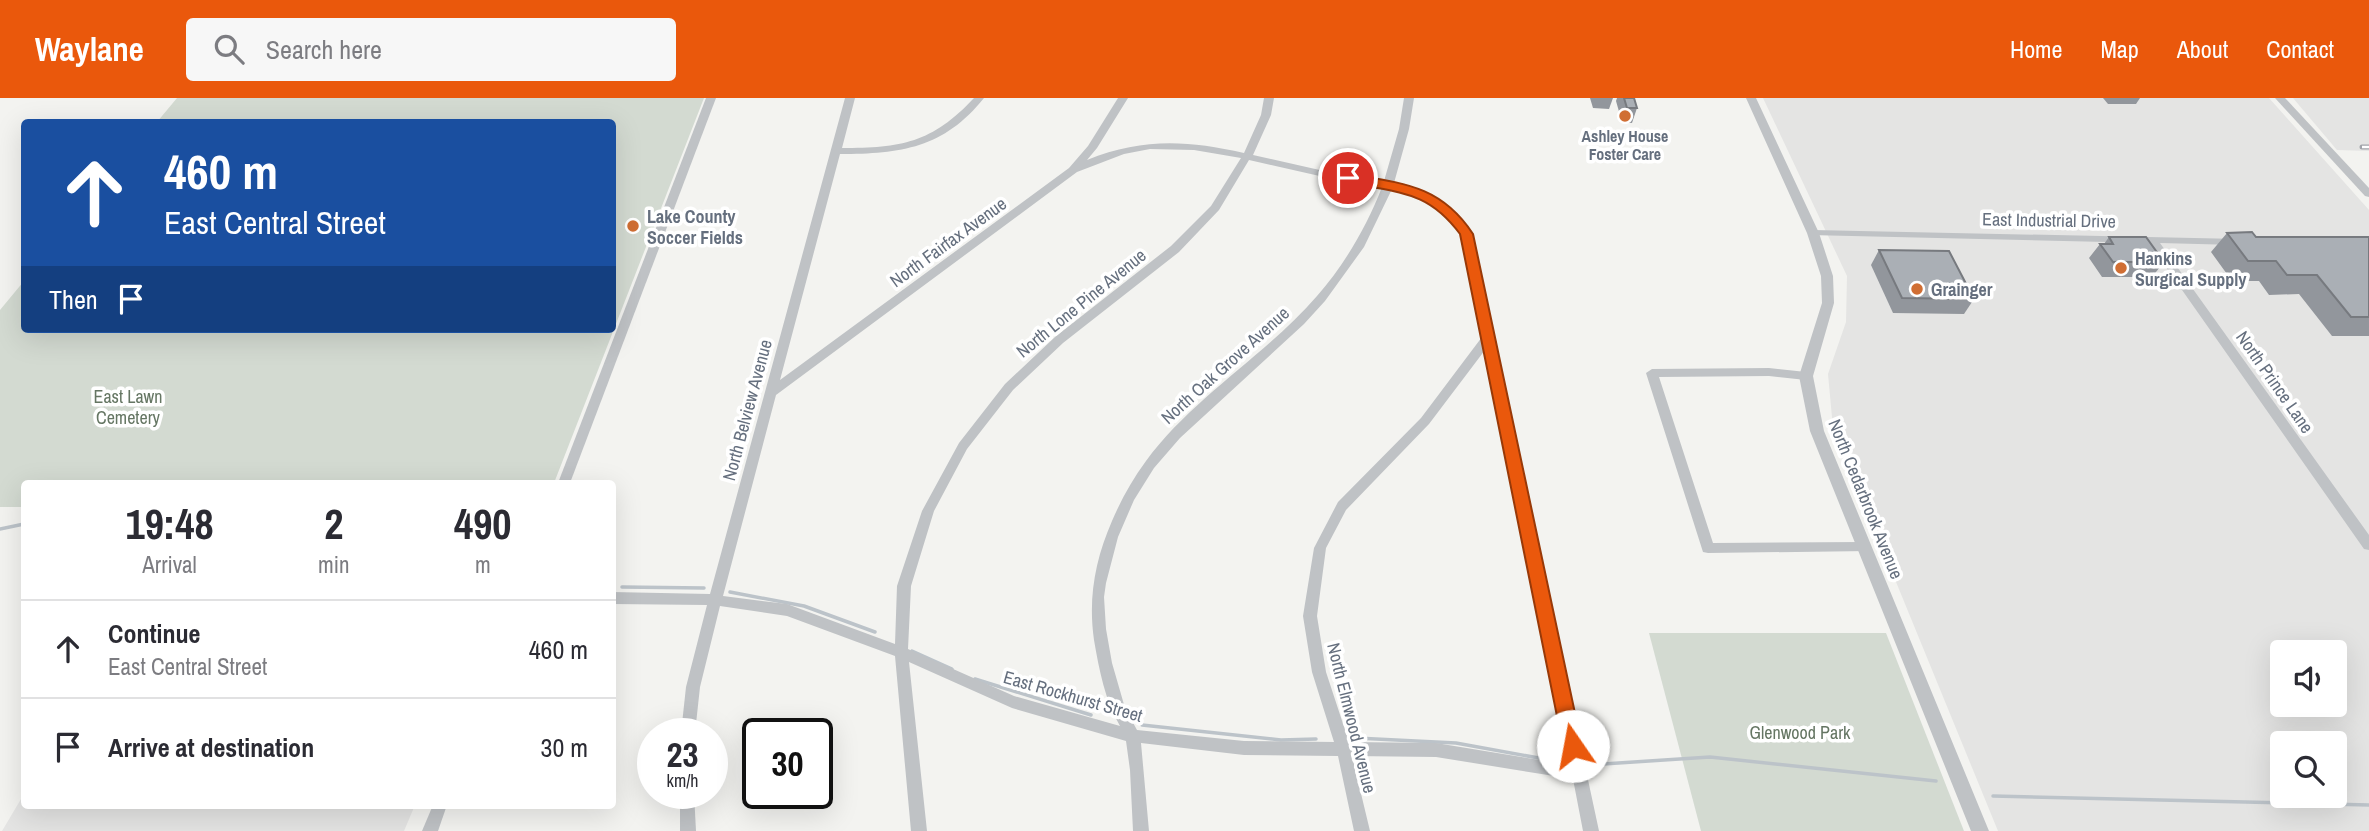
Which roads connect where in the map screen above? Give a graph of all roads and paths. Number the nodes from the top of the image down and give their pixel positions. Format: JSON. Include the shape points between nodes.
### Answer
{"nodes":[{"id":1,"x":711,"y":98,"type":"edge"},
{"id":2,"x":850,"y":98,"type":"edge"},
{"id":3,"x":979,"y":98,"type":"edge"},
{"id":4,"x":1123,"y":98,"type":"edge"},
{"id":5,"x":1269,"y":98,"type":"edge"},
{"id":6,"x":1409,"y":98,"type":"edge"},
{"id":7,"x":1751,"y":98,"type":"edge"},
{"id":8,"x":2280,"y":98,"type":"edge"},
{"id":9,"x":1092,"y":148,"type":"junction"},
{"id":10,"x":836,"y":151,"type":"junction"},
{"id":11,"x":1111,"y":153,"type":"junction"},
{"id":12,"x":1247,"y":156,"type":"junction"},
{"id":13,"x":1073,"y":170,"type":"junction"},
{"id":14,"x":1390,"y":185,"type":"junction"},
{"id":15,"x":2369,"y":194,"type":"edge"},
{"id":16,"x":1813,"y":233,"type":"junction"},
{"id":17,"x":2152,"y":239,"type":"junction"},
{"id":18,"x":2247,"y":241,"type":"edge"},
{"id":19,"x":1487,"y":339,"type":"junction"},
{"id":20,"x":1468,"y":364,"type":"junction"},
{"id":21,"x":1493,"y":369,"type":"junction"},
{"id":22,"x":1806,"y":376,"type":"junction"},
{"id":23,"x":771,"y":393,"type":"junction"},
{"id":24,"x":565,"y":480,"type":"edge"},
{"id":25,"x":2369,"y":545,"type":"edge"},
{"id":26,"x":1864,"y":547,"type":"junction"},
{"id":27,"x":616,"y":598,"type":"edge"},
{"id":28,"x":715,"y":600,"type":"junction"},
{"id":29,"x":901,"y":652,"type":"junction"},
{"id":30,"x":690,"y":718,"type":"edge"},
{"id":31,"x":1132,"y":736,"type":"junction"},
{"id":32,"x":1343,"y":747,"type":"junction"},
{"id":33,"x":1578,"y":773,"type":"junction"},
{"id":34,"x":438,"y":809,"type":"edge"},
{"id":35,"x":687,"y":809,"type":"edge"},
{"id":36,"x":430,"y":831,"type":"edge"},
{"id":37,"x":688,"y":831,"type":"edge"},
{"id":38,"x":919,"y":831,"type":"edge"},
{"id":39,"x":1142,"y":831,"type":"edge"},
{"id":40,"x":1362,"y":831,"type":"edge"},
{"id":41,"x":1591,"y":831,"type":"edge"},
{"id":42,"x":1980,"y":831,"type":"edge"}],
"edges":[{"from":1,"to":24,"type":"street"},
{"from":2,"to":10,"type":"street","name":"North Belview Avenue"},
{"from":3,"to":10,"type":"street","via":[[949,129],[918,144],[890,152]]},
{"from":4,"to":9,"type":"street","name":"North Fairfax Avenue"},
{"from":5,"to":12,"type":"street","name":"North Lone Pine Avenue"},
{"from":6,"to":14,"type":"street","name":"North Oak Grove Avenue","via":[[1405,135]]},
{"from":7,"to":16,"type":"street","name":"North Cedarbrook Avenue"},
{"from":8,"to":15,"type":"street"},
{"from":9,"to":11,"type":"street"},
{"from":9,"to":13,"type":"street","name":"North Fairfax Avenue"},
{"from":10,"to":23,"type":"street","name":"North Belview Avenue"},
{"from":11,"to":12,"type":"street","via":[[1148,146],[1196,146]]},
{"from":11,"to":13,"type":"street"},
{"from":12,"to":14,"type":"street"},
{"from":12,"to":29,"type":"street","name":"North Lone Pine Avenue","via":[[1215,208],[1175,249],[1039,359],[1009,387],[963,446],[928,511],[904,586]]},
{"from":13,"to":23,"type":"street","name":"North Fairfax Avenue"},
{"from":14,"to":19,"type":"street","via":[[1425,195],[1449,211],[1466,234]]},
{"from":14,"to":31,"type":"street","name":"North Oak Grove Avenue","via":[[1350,260],[1301,320],[1190,417],[1148,464],[1112,531],[1098,586],[1100,631],[1118,709]]},
{"from":16,"to":17,"type":"street","name":"East Industrial Drive"},
{"from":16,"to":22,"type":"street","name":"North Cedarbrook Avenue","via":[[1825,263],[1828,303]]},
{"from":17,"to":18,"type":"street","name":"East Industrial Drive"},
{"from":17,"to":25,"type":"street","name":"North Prince Lane"},
{"from":19,"to":20,"type":"street","name":"North Elmwood Avenue"},
{"from":19,"to":21,"type":"street"},
{"from":20,"to":21,"type":"street"},
{"from":20,"to":32,"type":"street","name":"North Elmwood Avenue","via":[[1425,421],[1342,506],[1320,548],[1310,616],[1319,672]]},
{"from":21,"to":33,"type":"street"},
{"from":22,"to":26,"type":"street","name":"North Cedarbrook Avenue","via":[[1817,432]]},
{"from":22,"to":26,"type":"street","via":[[1653,373],[1708,548]]},
{"from":23,"to":28,"type":"street","name":"North Belview Avenue"},
{"from":26,"to":42,"type":"street","name":"North Cedarbrook Avenue"},
{"from":27,"to":28,"type":"street","name":"East Rockhurst Street"},
{"from":28,"to":29,"type":"street","name":"East Rockhurst Street","via":[[788,610]]},
{"from":28,"to":30,"type":"street","name":"North Belview Avenue"},
{"from":29,"to":31,"type":"street","name":"East Rockhurst Street","via":[[1012,702]]},
{"from":29,"to":38,"type":"street","name":"North Lone Pine Avenue"},
{"from":31,"to":32,"type":"street","name":"East Rockhurst Street","via":[[1244,748]]},
{"from":31,"to":39,"type":"street","name":"North Oak Grove Avenue"},
{"from":32,"to":33,"type":"street","name":"East Rockhurst Street","via":[[1436,750]]},
{"from":32,"to":40,"type":"street","name":"North Elmwood Avenue"},
{"from":33,"to":41,"type":"street"},
{"from":34,"to":36,"type":"street"},
{"from":35,"to":37,"type":"street"}]}
